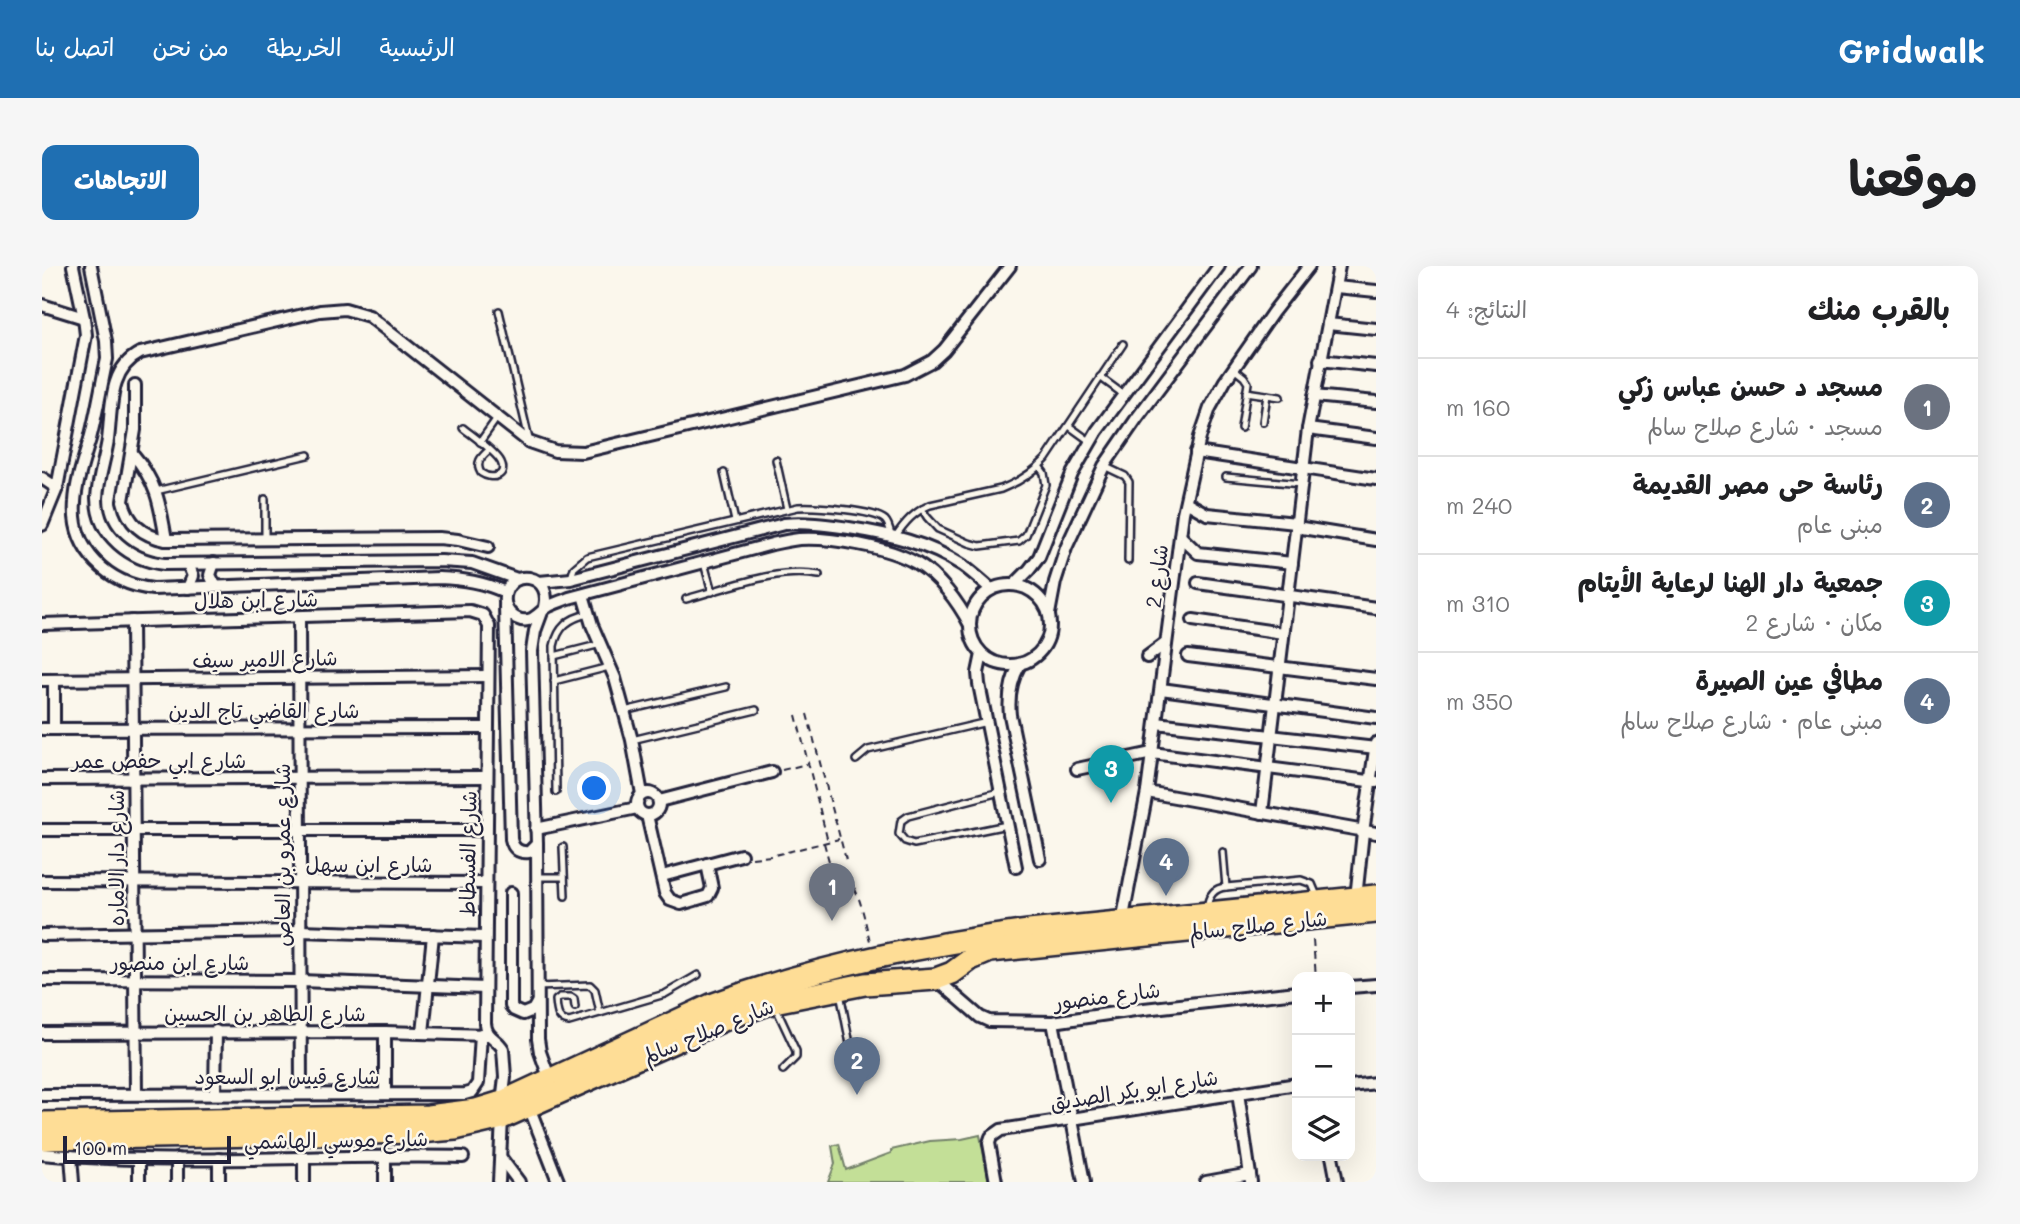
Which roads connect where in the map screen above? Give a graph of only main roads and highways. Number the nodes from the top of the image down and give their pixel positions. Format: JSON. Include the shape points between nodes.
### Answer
{"nodes":[{"id":1,"x":1366,"y":897,"type":"edge"},
{"id":2,"x":1376,"y":912,"type":"edge"},
{"id":3,"x":917,"y":950,"type":"junction"},
{"id":4,"x":929,"y":979,"type":"junction"},
{"id":5,"x":502,"y":1110,"type":"junction"},
{"id":6,"x":42,"y":1123,"type":"edge"},
{"id":7,"x":42,"y":1139,"type":"edge"}],
"edges":[{"from":1,"to":3,"type":"highway","name":"شارع صلاح سالم","via":[[1029,930]]},
{"from":2,"to":4,"type":"highway","name":"شارع صلاح سالم","via":[[990,951],[952,973]]},
{"from":3,"to":4,"type":"highway"},
{"from":3,"to":5,"type":"highway","name":"شارع صلاح سالم","via":[[783,980],[711,1005],[550,1080]]},
{"from":4,"to":5,"type":"highway","name":"شارع صلاح سالم","via":[[839,988],[774,1002],[529,1107]]},
{"from":5,"to":6,"type":"highway","name":"شارع صلاح سالم","via":[[428,1116]]},
{"from":5,"to":7,"type":"highway","name":"شارع صلاح سالم","via":[[472,1126],[437,1131]]}]}
